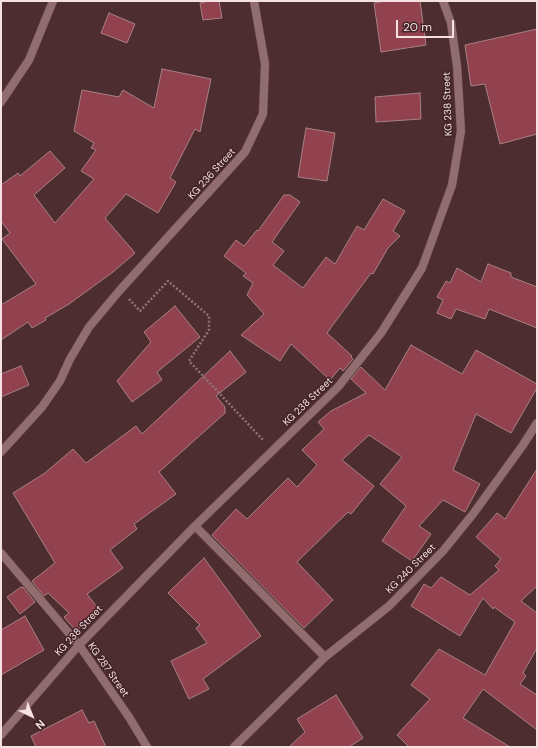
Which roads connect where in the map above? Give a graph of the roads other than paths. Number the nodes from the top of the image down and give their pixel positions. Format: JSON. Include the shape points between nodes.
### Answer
{"nodes":[{"id":1,"x":53,"y":1,"type":"edge"},
{"id":2,"x":254,"y":1,"type":"edge"},
{"id":3,"x":443,"y":1,"type":"edge"},
{"id":4,"x":1,"y":102,"type":"edge"},
{"id":5,"x":537,"y":423,"type":"edge"},
{"id":6,"x":1,"y":452,"type":"edge"},
{"id":7,"x":196,"y":526,"type":"junction"},
{"id":8,"x":1,"y":553,"type":"edge"},
{"id":9,"x":79,"y":645,"type":"junction"},
{"id":10,"x":325,"y":658,"type":"junction"},
{"id":11,"x":1,"y":734,"type":"edge"},
{"id":12,"x":147,"y":747,"type":"edge"},
{"id":13,"x":234,"y":747,"type":"edge"}],
"edges":[{"from":1,"to":4,"type":"street","via":[[29,60]]},
{"from":2,"to":6,"type":"street","name":"KG 236 Street","via":[[265,64],[263,114],[245,152],[89,327],[60,381],[42,407]]},
{"from":3,"to":7,"type":"street","name":"KG 238 Street","via":[[451,23],[457,66],[461,131],[452,185],[422,268],[381,333],[338,387]]},
{"from":5,"to":10,"type":"street","name":"KG 240 Street","via":[[473,514],[443,551],[389,606]]},
{"from":7,"to":9,"type":"street","name":"KG 238 Street"},
{"from":7,"to":10,"type":"street"},
{"from":8,"to":9,"type":"street","name":"KG 287 Street"},
{"from":9,"to":11,"type":"street","name":"KG 238 Street"},
{"from":9,"to":12,"type":"street","name":"KG 287 Street"},
{"from":10,"to":13,"type":"street","name":"KG 240 Street"}]}
